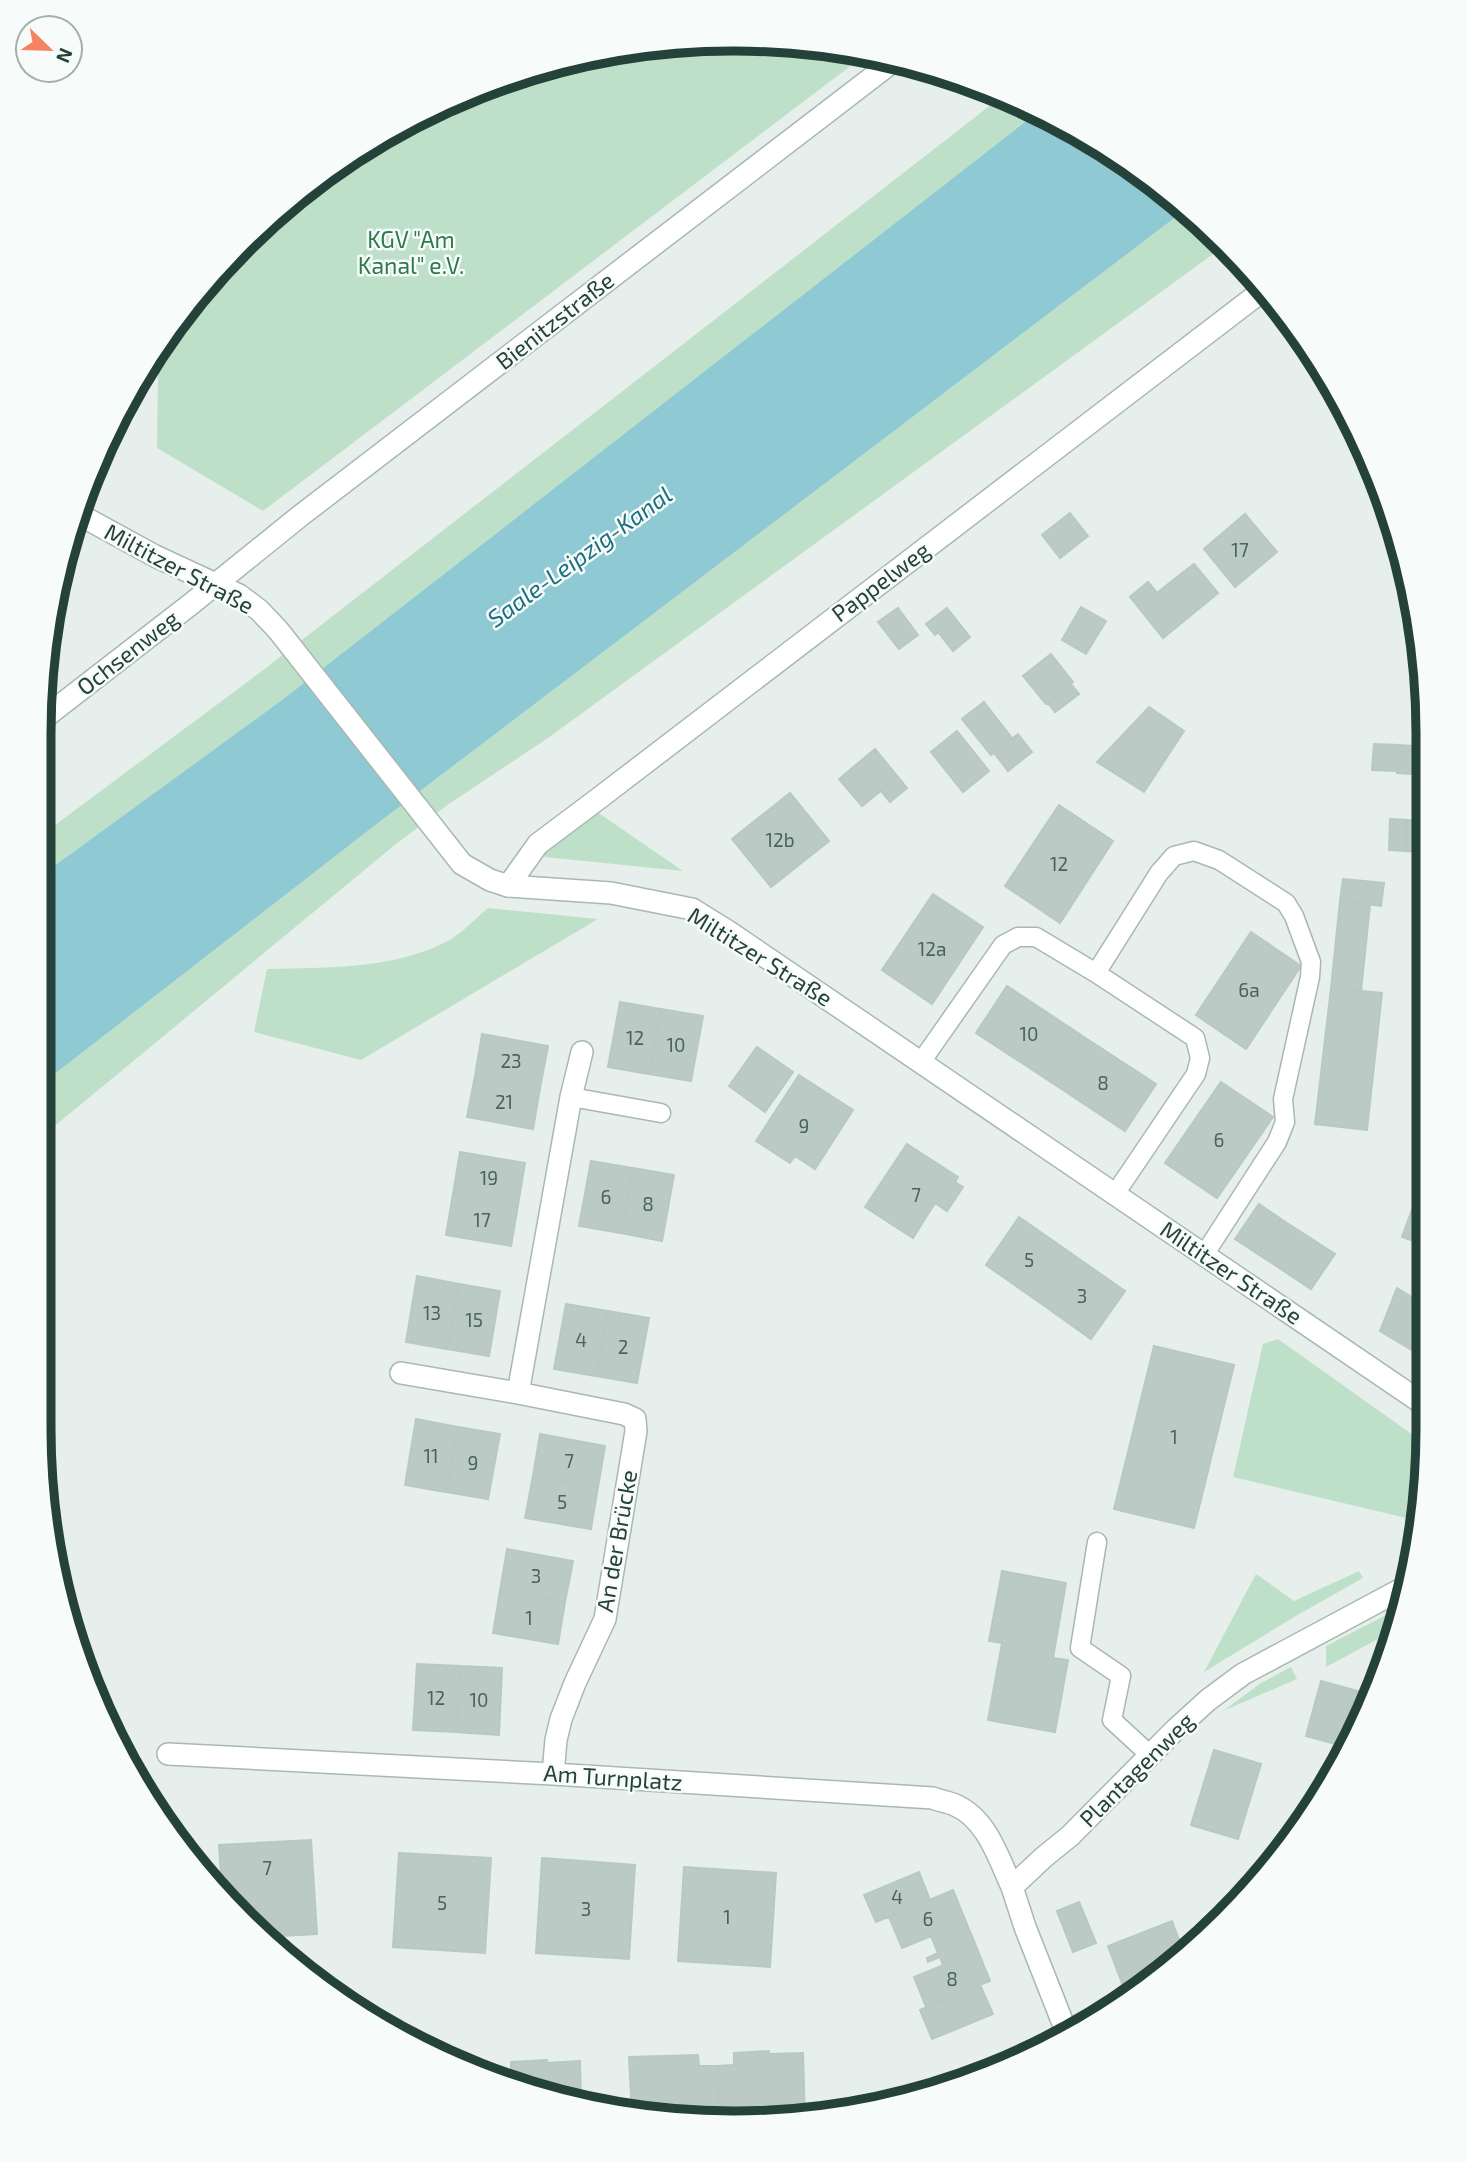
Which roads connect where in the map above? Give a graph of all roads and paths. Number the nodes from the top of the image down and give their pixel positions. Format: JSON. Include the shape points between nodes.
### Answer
{"nodes":[{"id":1,"x":884,"y":68,"type":"edge"},
{"id":2,"x":1257,"y":295,"type":"edge"},
{"id":3,"x":86,"y":519,"type":"edge"},
{"id":4,"x":216,"y":583,"type":"junction"},
{"id":5,"x":51,"y":712,"type":"edge"},
{"id":6,"x":508,"y":887,"type":"junction"},
{"id":7,"x":1096,"y":973,"type":"junction"},
{"id":8,"x":582,"y":1052,"type":"dead end"},
{"id":9,"x":921,"y":1062,"type":"junction"},
{"id":10,"x":571,"y":1097,"type":"junction"},
{"id":11,"x":661,"y":1113,"type":"dead end"},
{"id":12,"x":1115,"y":1194,"type":"junction"},
{"id":13,"x":1204,"y":1255,"type":"junction"},
{"id":14,"x":401,"y":1373,"type":"dead end"},
{"id":15,"x":518,"y":1393,"type":"junction"},
{"id":16,"x":1416,"y":1398,"type":"edge"},
{"id":17,"x":1097,"y":1542,"type":"dead end"},
{"id":18,"x":1395,"y":1597,"type":"edge"},
{"id":19,"x":168,"y":1754,"type":"dead end"},
{"id":20,"x":1150,"y":1755,"type":"junction"},
{"id":21,"x":553,"y":1774,"type":"junction"},
{"id":22,"x":1012,"y":1886,"type":"junction"},
{"id":23,"x":1064,"y":2026,"type":"edge"}],
"edges":[{"from":1,"to":4,"type":"street","name":"Bienitzstraße"},
{"from":2,"to":6,"type":"street","name":"Pappelweg","via":[[538,844]]},
{"from":3,"to":4,"type":"street","name":"Miltitzer Straße"},
{"from":4,"to":5,"type":"street","name":"Ochsenweg"},
{"from":4,"to":6,"type":"street","name":"Miltitzer Straße","via":[[259,610],[278,630],[462,864]]},
{"from":6,"to":9,"type":"street","name":"Miltitzer Straße","via":[[611,893],[692,909]]},
{"from":7,"to":9,"type":"lane","via":[[1036,937],[1018,937],[1003,945],[989,963]]},
{"from":7,"to":12,"type":"lane","via":[[1195,1038],[1200,1058],[1196,1074]]},
{"from":7,"to":13,"type":"lane","via":[[1174,856],[1194,851],[1219,860],[1286,904],[1294,916],[1311,962],[1283,1099],[1285,1122],[1277,1142]]},
{"from":8,"to":10,"type":"street"},
{"from":9,"to":12,"type":"street","name":"Miltitzer Straße"},
{"from":10,"to":11,"type":"lane"},
{"from":10,"to":15,"type":"street"},
{"from":12,"to":13,"type":"street","name":"Miltitzer Straße"},
{"from":13,"to":16,"type":"street","name":"Miltitzer Straße"},
{"from":14,"to":15,"type":"street","name":"An der Brücke"},
{"from":15,"to":21,"type":"street","name":"An der Brücke","via":[[635,1419],[605,1619],[561,1719]]},
{"from":17,"to":20,"type":"lane","via":[[1080,1648],[1121,1676],[1112,1720]]},
{"from":18,"to":20,"type":"street","name":"Plantagenweg","via":[[1243,1674]]},
{"from":19,"to":21,"type":"street","name":"Am Turnplatz"},
{"from":20,"to":22,"type":"street","name":"Plantagenweg","via":[[1070,1836]]},
{"from":21,"to":22,"type":"street","name":"Am Turnplatz","via":[[933,1798],[956,1806],[977,1821]]},
{"from":22,"to":23,"type":"street"}]}
